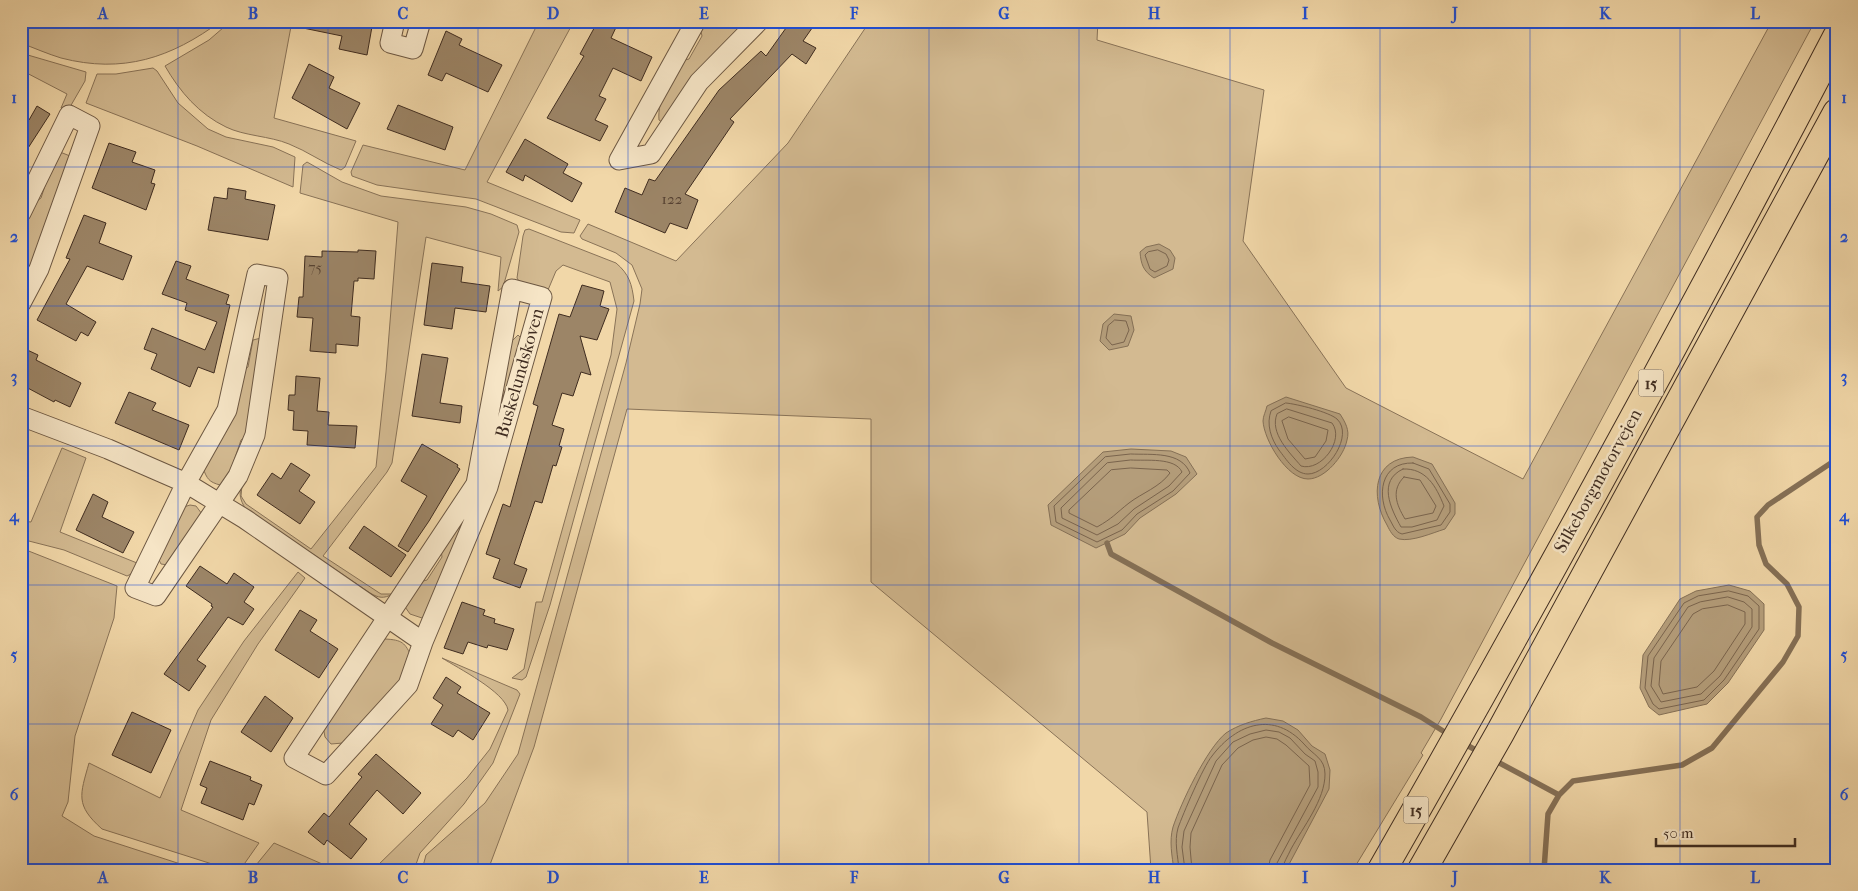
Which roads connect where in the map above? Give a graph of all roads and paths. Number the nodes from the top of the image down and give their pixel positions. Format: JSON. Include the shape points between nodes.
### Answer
{"nodes":[{"id":1,"x":394,"y":21,"type":"edge"},
{"id":2,"x":421,"y":21,"type":"edge"},
{"id":3,"x":696,"y":21,"type":"edge"},
{"id":4,"x":759,"y":21,"type":"edge"},
{"id":5,"x":1837,"y":37,"type":"edge"},
{"id":6,"x":1837,"y":113,"type":"edge"},
{"id":7,"x":21,"y":213,"type":"edge"},
{"id":8,"x":21,"y":303,"type":"edge"},
{"id":9,"x":21,"y":416,"type":"edge"},
{"id":10,"x":186,"y":483,"type":"junction"},
{"id":11,"x":221,"y":503,"type":"junction"},
{"id":12,"x":388,"y":616,"type":"junction"},
{"id":13,"x":423,"y":642,"type":"junction"},
{"id":14,"x":1382,"y":870,"type":"edge"},
{"id":15,"x":1422,"y":870,"type":"edge"}],
"edges":[{"from":1,"to":2,"type":"street","via":[[390,43],[414,49]]},
{"from":3,"to":4,"type":"street","via":[[619,160],[651,154],[699,82]]},
{"from":5,"to":14,"type":"highway","name":"Silkeborgmotorvejen","number":"15","via":[[1771,164]]},
{"from":6,"to":15,"type":"highway","name":"Silkeborgmotorvejen","number":"15"},
{"from":7,"to":8,"type":"street","via":[[69,115],[90,126],[39,270]]},
{"from":9,"to":10,"type":"street"},
{"from":10,"to":11,"type":"street"},
{"from":10,"to":11,"type":"street","via":[[135,588],[156,596]]},
{"from":10,"to":11,"type":"street","via":[[227,410],[257,274],[278,278],[255,435],[238,476]]},
{"from":11,"to":12,"type":"street"},
{"from":12,"to":13,"type":"street"},
{"from":12,"to":13,"type":"street","name":"Buskelundskoven","via":[[294,758],[326,775],[408,685]]},
{"from":12,"to":13,"type":"street","name":"Buskelundskoven","via":[[476,484],[512,289],[542,298],[488,487]]}]}
